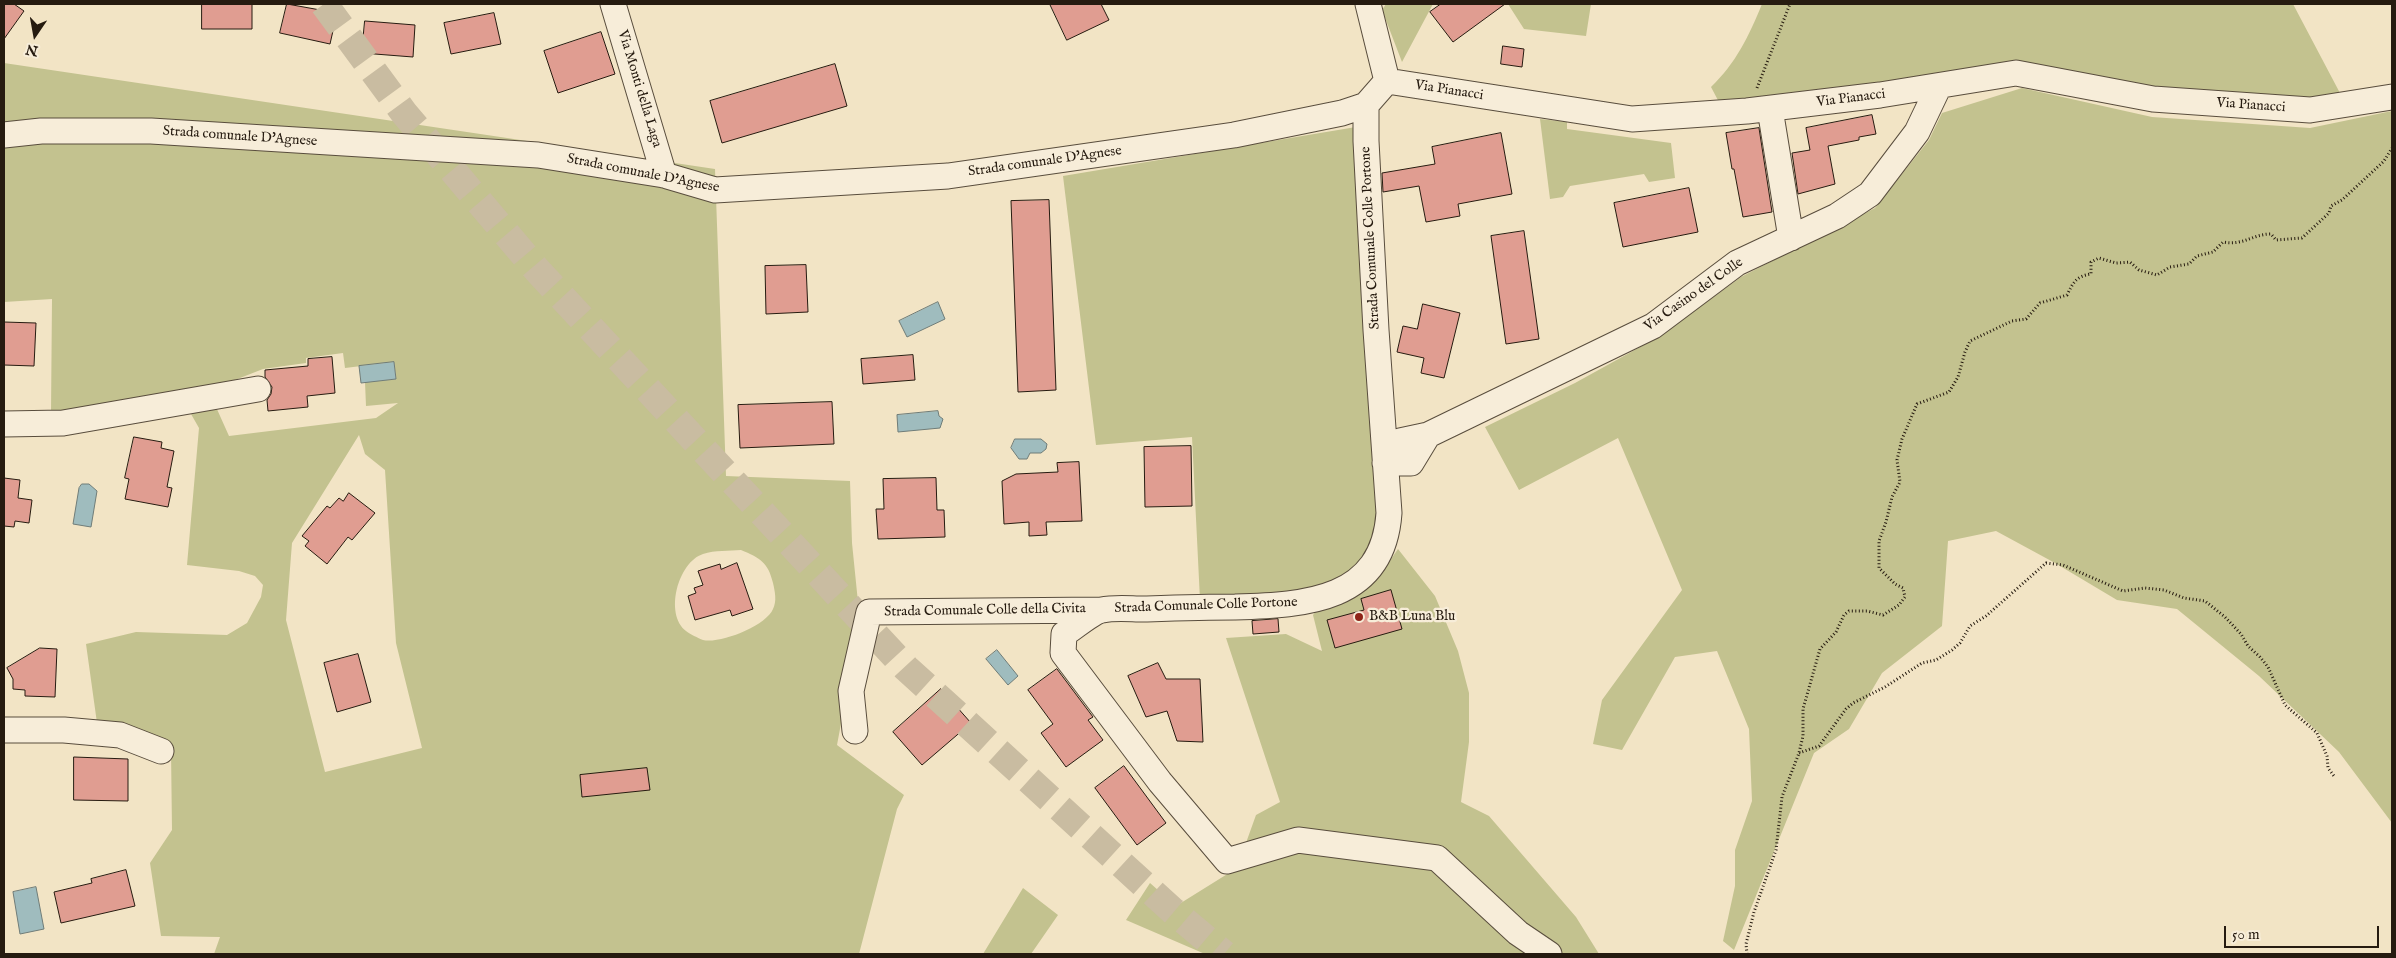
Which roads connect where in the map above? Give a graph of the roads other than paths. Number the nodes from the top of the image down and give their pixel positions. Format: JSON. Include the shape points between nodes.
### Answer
{"nodes":[{"id":1,"x":613,"y":4,"type":"edge"},
{"id":2,"x":1368,"y":4,"type":"edge"},
{"id":3,"x":1387,"y":81,"type":"junction"},
{"id":4,"x":1939,"y":86,"type":"junction"},
{"id":5,"x":2392,"y":97,"type":"edge"},
{"id":6,"x":1366,"y":105,"type":"junction"},
{"id":7,"x":1758,"y":110,"type":"junction"},
{"id":8,"x":4,"y":135,"type":"edge"},
{"id":9,"x":664,"y":175,"type":"junction"},
{"id":10,"x":1790,"y":238,"type":"junction"},
{"id":11,"x":258,"y":389,"type":"dead end"},
{"id":12,"x":4,"y":424,"type":"edge"},
{"id":13,"x":1385,"y":462,"type":"junction"},
{"id":14,"x":1101,"y":610,"type":"junction"},
{"id":15,"x":4,"y":730,"type":"edge"},
{"id":16,"x":855,"y":731,"type":"dead end"},
{"id":17,"x":161,"y":751,"type":"dead end"},
{"id":18,"x":1549,"y":954,"type":"edge"}],
"edges":[{"from":1,"to":9,"type":"street","name":"Via Monti della Laga"},
{"from":2,"to":3,"type":"street"},
{"from":3,"to":6,"type":"street"},
{"from":3,"to":7,"type":"street","name":"Via Pianacci","via":[[1632,119]]},
{"from":4,"to":5,"type":"street","name":"Via Pianacci","via":[[2016,73],[2153,99],[2310,110]]},
{"from":4,"to":7,"type":"street","name":"Via Pianacci"},
{"from":4,"to":10,"type":"street","name":"Via Casino del Colle","via":[[1917,132],[1870,194],[1837,216]]},
{"from":6,"to":9,"type":"street","name":"Strada comunale D'Agnese","via":[[1342,113],[1234,134],[948,176],[715,190]]},
{"from":6,"to":13,"type":"street","name":"Strada Comunale Colle Portone"},
{"from":7,"to":10,"type":"street"},
{"from":8,"to":9,"type":"street","name":"Strada comunale D'Agnese","via":[[41,131],[151,131],[538,155]]},
{"from":10,"to":13,"type":"street","name":"Via Casino del Colle","via":[[1737,263],[1653,326],[1428,436],[1411,463]]},
{"from":11,"to":12,"type":"street","via":[[63,423]]},
{"from":13,"to":14,"type":"street","name":"Strada Comunale Colle Portone","via":[[1390,513],[1388,534],[1371,568],[1335,593],[1297,604]]},
{"from":14,"to":16,"type":"street","name":"Strada Comunale Colle della Civita","via":[[869,612],[851,691]]},
{"from":14,"to":18,"type":"street","name":"Strada Comunale Colle Portone","via":[[1064,634],[1063,652],[1160,782],[1227,861],[1298,840],[1437,858],[1518,933]]},
{"from":15,"to":17,"type":"street","via":[[64,730],[120,735]]}]}
